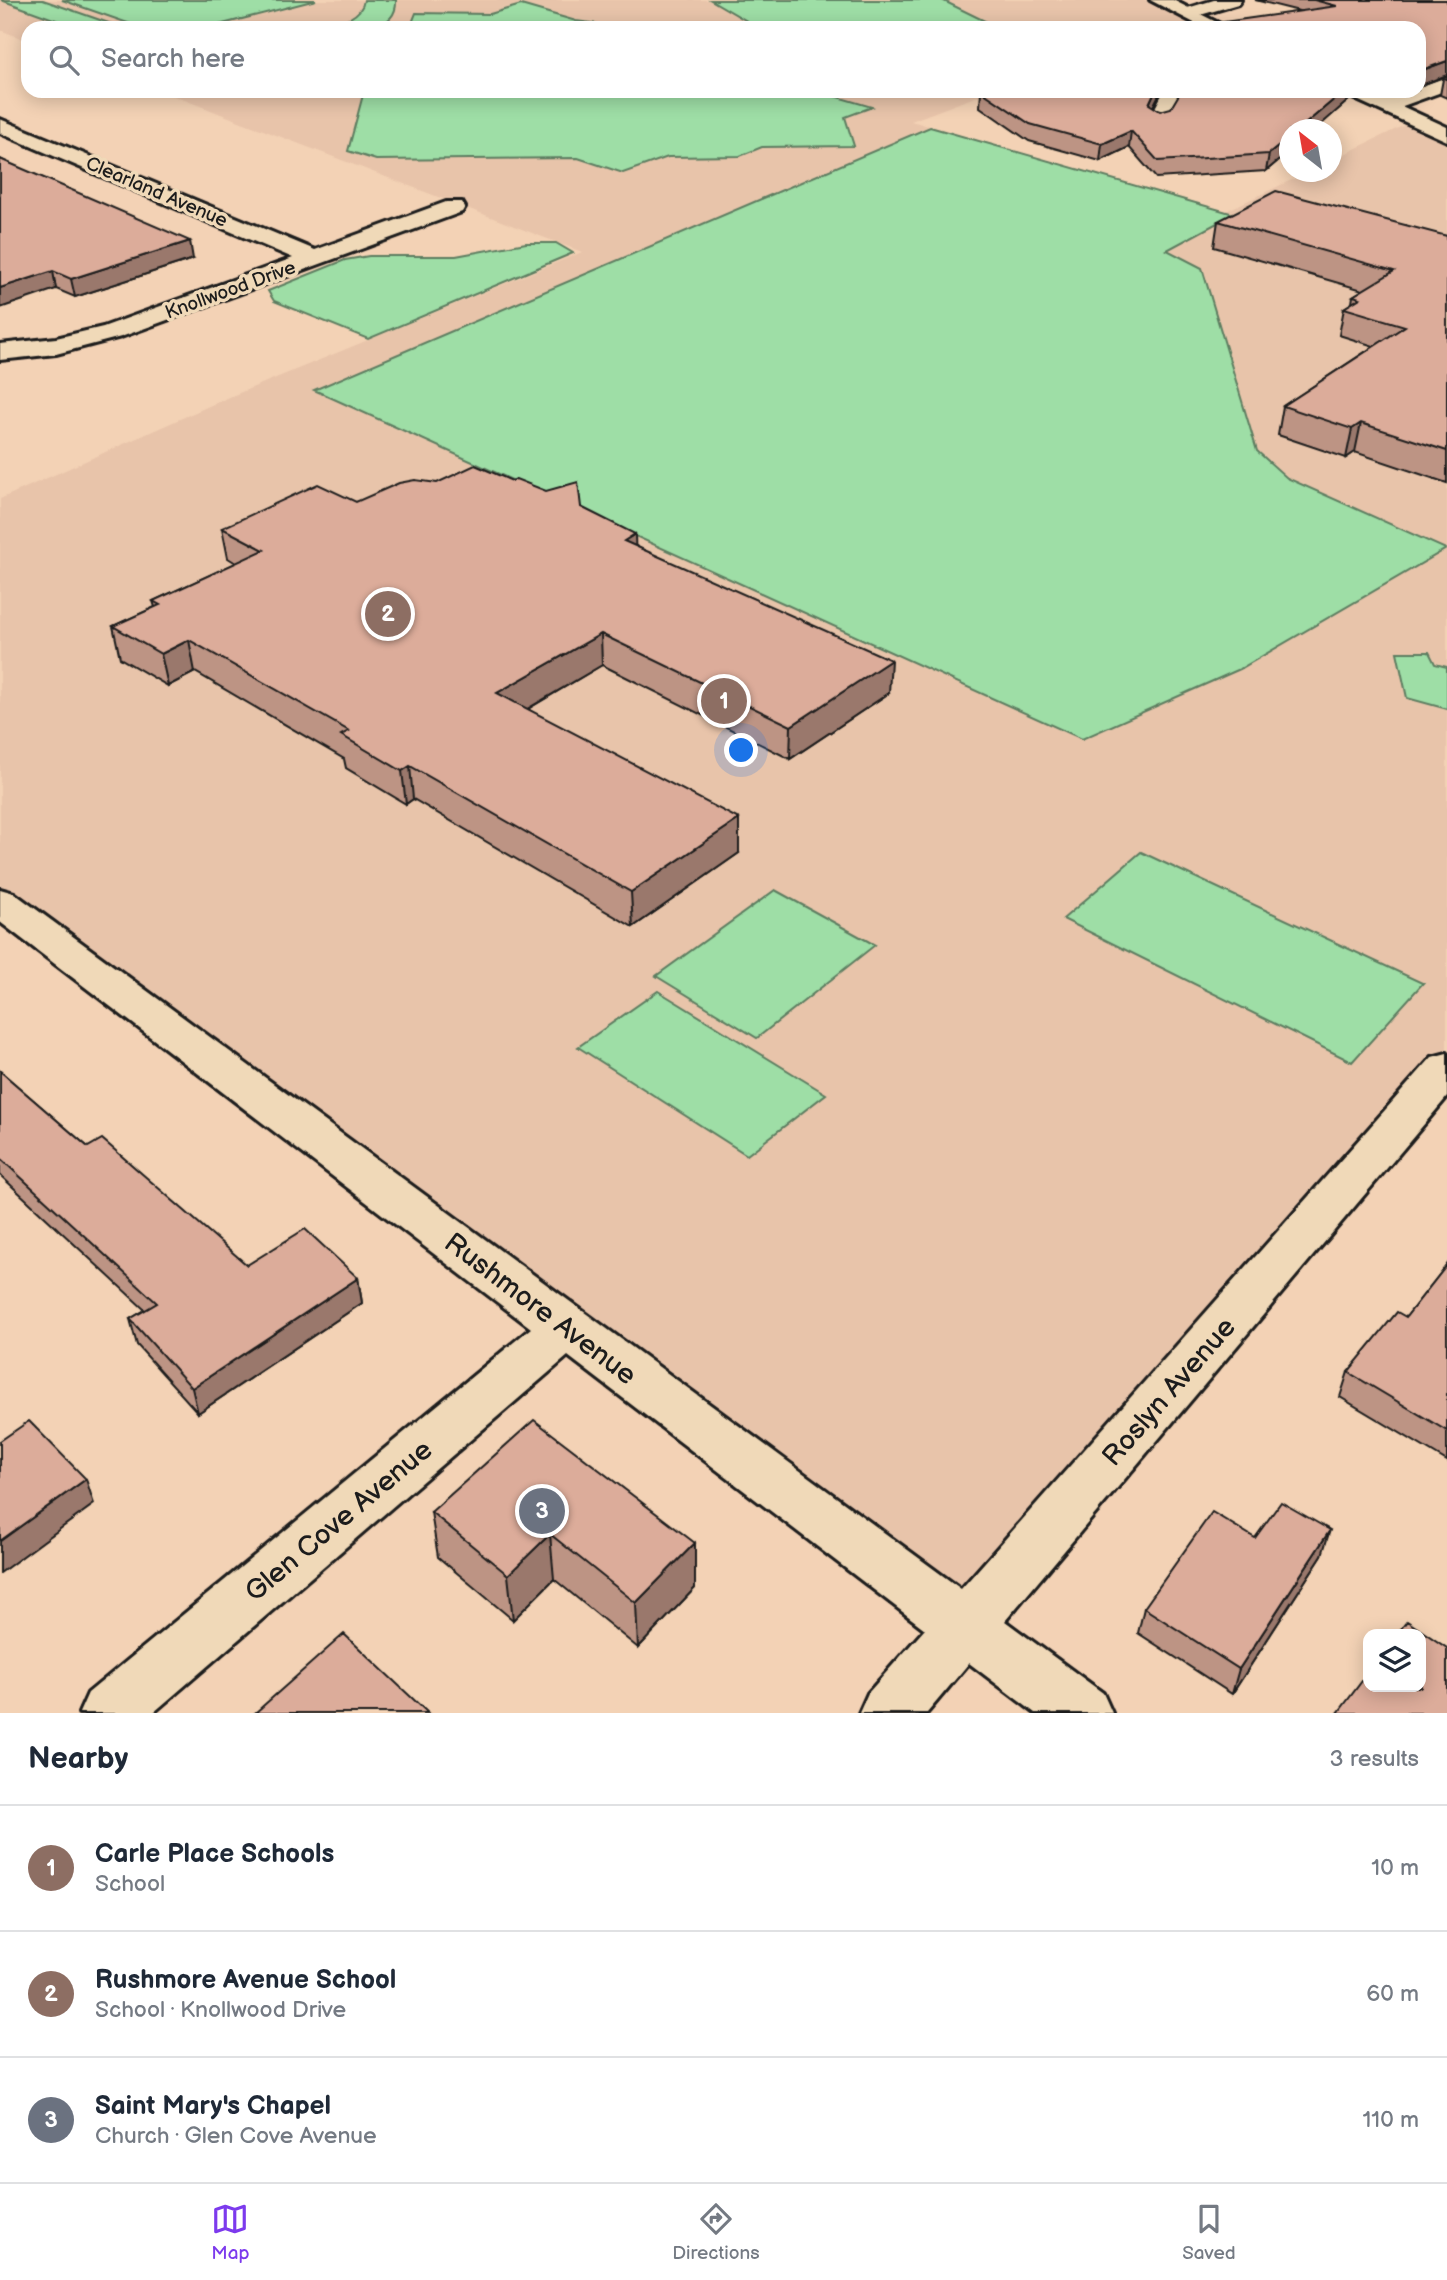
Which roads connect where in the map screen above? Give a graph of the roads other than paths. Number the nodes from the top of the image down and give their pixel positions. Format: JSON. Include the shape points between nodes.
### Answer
{"nodes":[{"id":1,"x":1159,"y":0,"type":"edge"},
{"id":2,"x":1232,"y":0,"type":"edge"},
{"id":3,"x":1189,"y":13,"type":"junction"},
{"id":4,"x":1205,"y":21,"type":"edge"},
{"id":5,"x":1447,"y":83,"type":"edge"},
{"id":6,"x":1426,"y":91,"type":"edge"},
{"id":7,"x":1168,"y":98,"type":"edge"},
{"id":8,"x":1368,"y":98,"type":"edge"},
{"id":9,"x":1407,"y":98,"type":"edge"},
{"id":10,"x":1386,"y":106,"type":"junction"},
{"id":11,"x":1158,"y":119,"type":"edge"},
{"id":12,"x":0,"y":125,"type":"edge"},
{"id":13,"x":1447,"y":135,"type":"edge"},
{"id":14,"x":454,"y":207,"type":"dead end"},
{"id":15,"x":314,"y":258,"type":"junction"},
{"id":16,"x":0,"y":352,"type":"edge"},
{"id":17,"x":0,"y":902,"type":"edge"},
{"id":18,"x":1447,"y":1068,"type":"edge"},
{"id":19,"x":567,"y":1327,"type":"junction"},
{"id":20,"x":965,"y":1625,"type":"junction"},
{"id":21,"x":109,"y":1713,"type":"edge"},
{"id":22,"x":889,"y":1713,"type":"edge"},
{"id":23,"x":1082,"y":1713,"type":"edge"}],
"edges":[{"from":1,"to":3,"type":"street"},
{"from":2,"to":3,"type":"street"},
{"from":3,"to":4,"type":"street"},
{"from":5,"to":6,"type":"street"},
{"from":7,"to":11,"type":"street"},
{"from":8,"to":10,"type":"street"},
{"from":9,"to":10,"type":"street"},
{"from":10,"to":13,"type":"street"},
{"from":12,"to":15,"type":"street","name":"Clearland Avenue"},
{"from":14,"to":15,"type":"street","name":"Knollwood Drive"},
{"from":15,"to":16,"type":"street","name":"Knollwood Drive","via":[[112,332],[56,346]]},
{"from":17,"to":19,"type":"street","name":"Rushmore Avenue"},
{"from":18,"to":20,"type":"street","name":"Roslyn Avenue"},
{"from":19,"to":20,"type":"street","name":"Rushmore Avenue"},
{"from":19,"to":21,"type":"street","name":"Glen Cove Avenue"},
{"from":20,"to":22,"type":"street","name":"Roslyn Avenue"},
{"from":20,"to":23,"type":"street","name":"Rushmore Avenue"}]}
